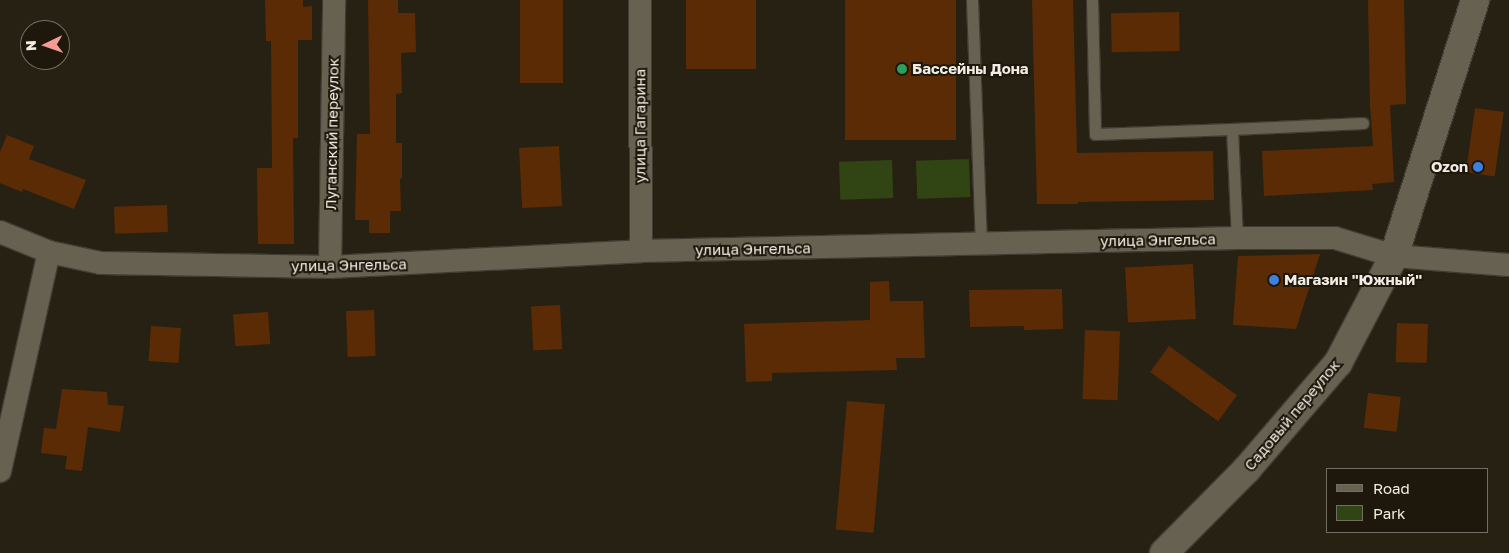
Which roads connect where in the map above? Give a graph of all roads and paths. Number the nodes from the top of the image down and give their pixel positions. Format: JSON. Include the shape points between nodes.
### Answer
{"nodes":[{"id":1,"x":334,"y":0,"type":"edge"},
{"id":2,"x":640,"y":0,"type":"edge"},
{"id":3,"x":972,"y":0,"type":"edge"},
{"id":4,"x":1092,"y":0,"type":"edge"},
{"id":5,"x":1475,"y":0,"type":"edge"},
{"id":6,"x":1363,"y":123,"type":"dead end"},
{"id":7,"x":1232,"y":129,"type":"junction"},
{"id":8,"x":0,"y":232,"type":"edge"},
{"id":9,"x":1237,"y":238,"type":"junction"},
{"id":10,"x":981,"y":244,"type":"junction"},
{"id":11,"x":641,"y":251,"type":"junction"},
{"id":12,"x":49,"y":252,"type":"junction"},
{"id":13,"x":1394,"y":256,"type":"junction"},
{"id":14,"x":1509,"y":265,"type":"edge"},
{"id":15,"x":330,"y":267,"type":"junction"},
{"id":16,"x":0,"y":471,"type":"edge"},
{"id":17,"x":1164,"y":553,"type":"edge"}],
"edges":[{"from":1,"to":15,"type":"street","name":"Луганский переулок"},
{"from":2,"to":11,"type":"street","name":"улица Гагарина"},
{"from":3,"to":10,"type":"lane"},
{"from":4,"to":7,"type":"lane","via":[[1095,134]]},
{"from":5,"to":13,"type":"street","name":"Садовый переулок"},
{"from":6,"to":7,"type":"lane"},
{"from":7,"to":9,"type":"lane"},
{"from":8,"to":12,"type":"street","name":"улица Энгельса"},
{"from":9,"to":10,"type":"street","name":"улица Энгельса"},
{"from":9,"to":13,"type":"street","name":"улица Энгельса","via":[[1335,238]]},
{"from":10,"to":11,"type":"street","name":"улица Энгельса"},
{"from":11,"to":15,"type":"street","name":"улица Энгельса"},
{"from":12,"to":15,"type":"street","name":"улица Энгельса","via":[[101,262]]},
{"from":12,"to":16,"type":"street"},
{"from":13,"to":14,"type":"street","name":"улица Энгельса"},
{"from":13,"to":17,"type":"street","name":"Садовый переулок","via":[[1338,364],[1247,469]]}]}
